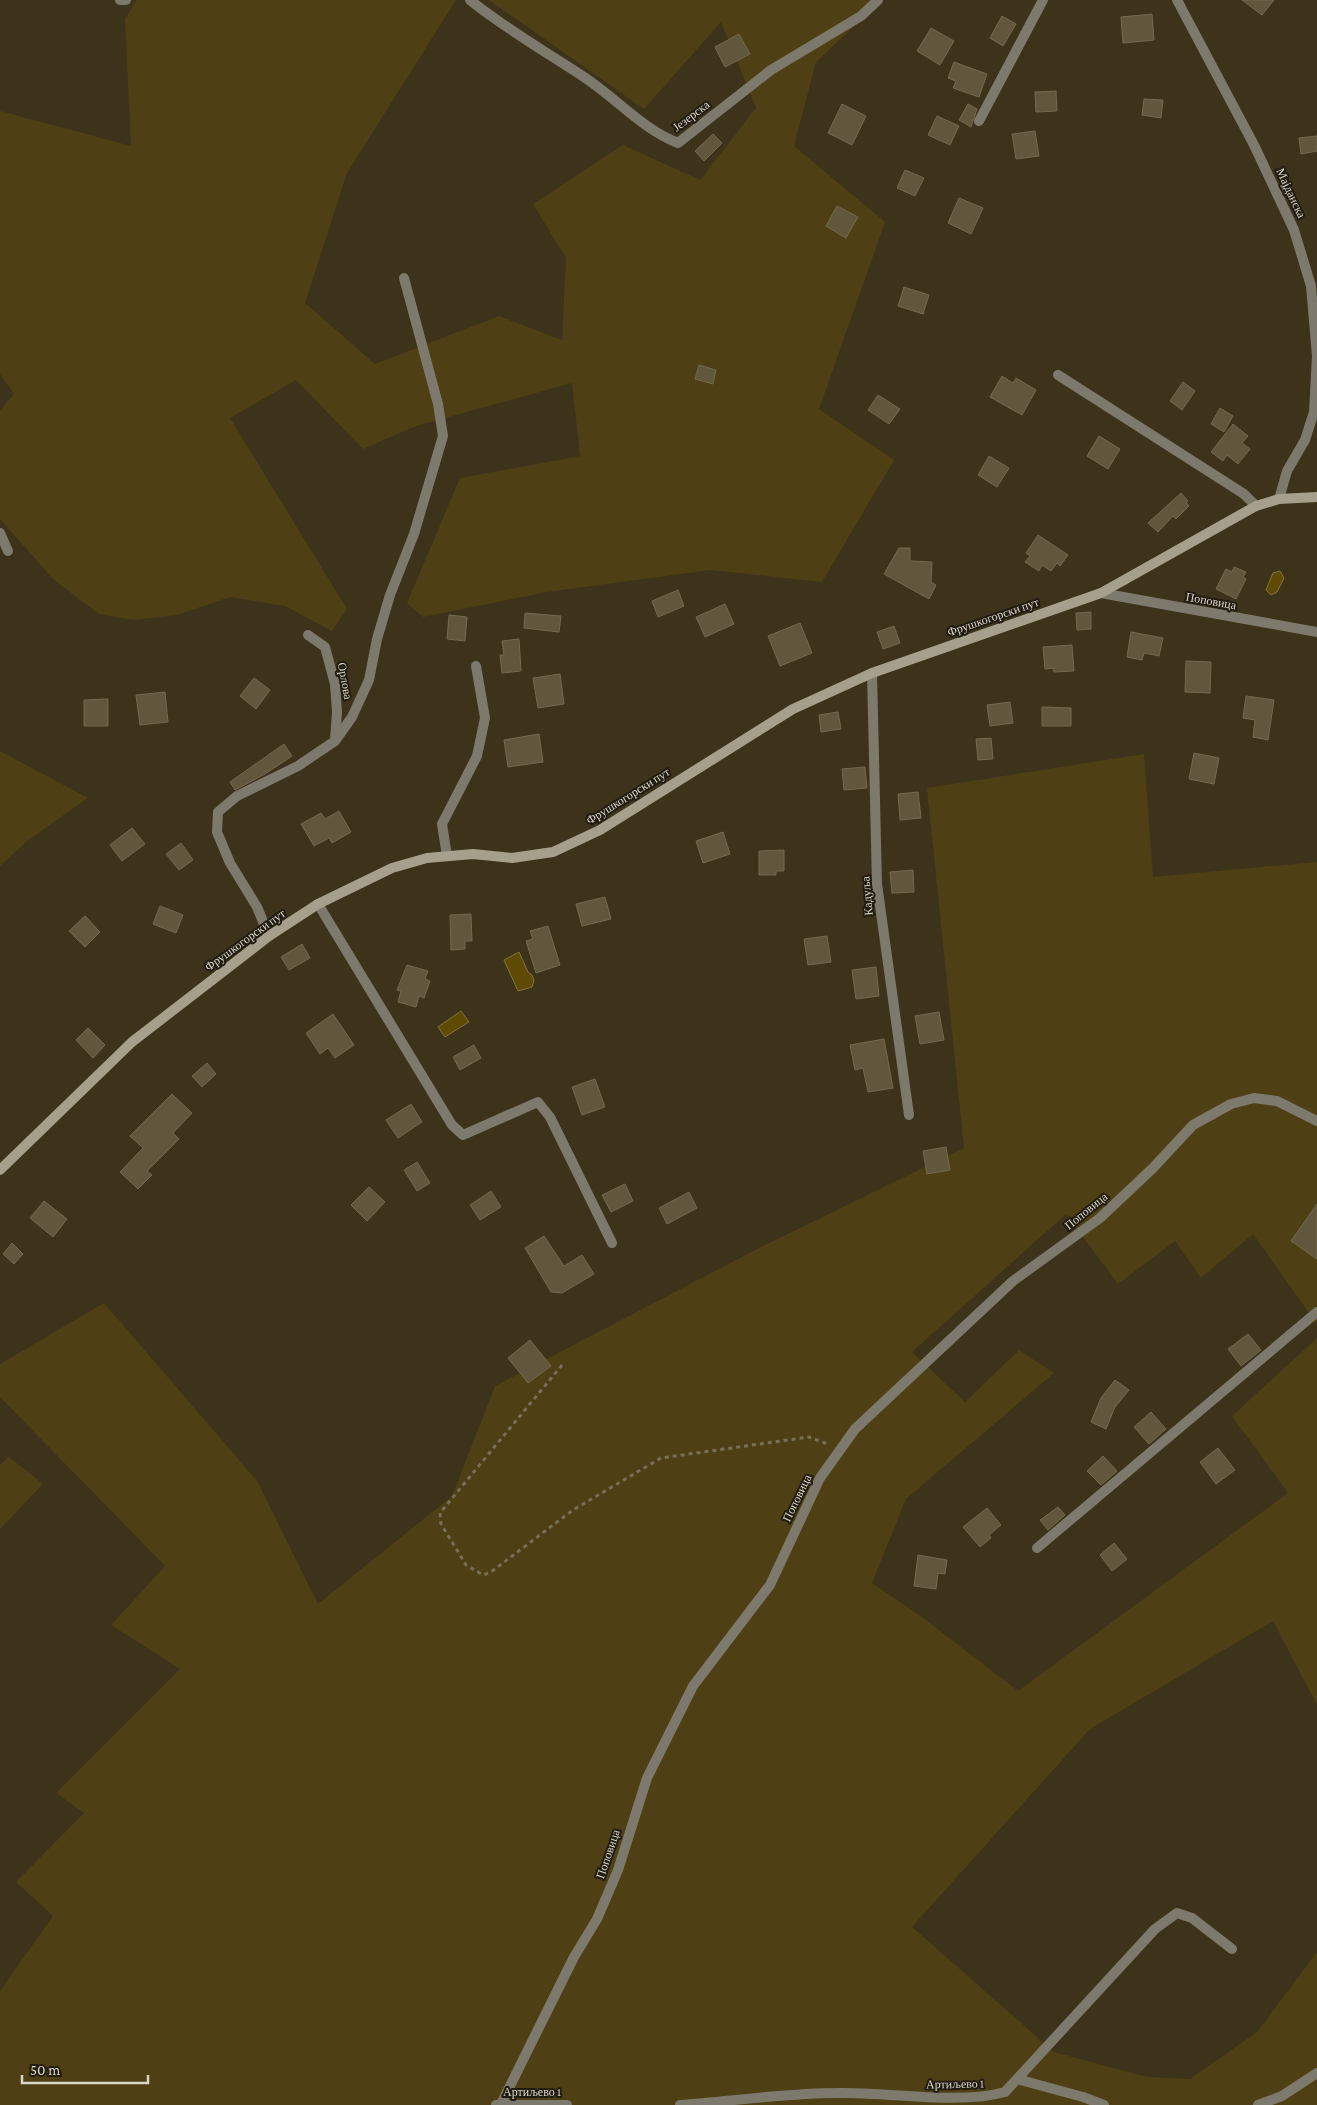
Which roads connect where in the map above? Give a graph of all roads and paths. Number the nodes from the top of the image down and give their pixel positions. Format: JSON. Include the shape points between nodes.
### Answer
{"nodes":[{"id":1,"x":120,"y":0,"type":"edge"},
{"id":2,"x":126,"y":0,"type":"edge"},
{"id":3,"x":470,"y":0,"type":"edge"},
{"id":4,"x":878,"y":0,"type":"edge"},
{"id":5,"x":1042,"y":0,"type":"edge"},
{"id":6,"x":1180,"y":2,"type":"edge"},
{"id":7,"x":979,"y":121,"type":"dead end"},
{"id":8,"x":404,"y":278,"type":"dead end"},
{"id":9,"x":1058,"y":374,"type":"dead end"},
{"id":10,"x":1317,"y":496,"type":"edge"},
{"id":11,"x":1278,"y":499,"type":"junction"},
{"id":12,"x":1256,"y":506,"type":"junction"},
{"id":13,"x":0,"y":533,"type":"edge"},
{"id":14,"x":8,"y":551,"type":"dead end"},
{"id":15,"x":1101,"y":593,"type":"junction"},
{"id":16,"x":1317,"y":632,"type":"edge"},
{"id":17,"x":308,"y":635,"type":"dead end"},
{"id":18,"x":476,"y":666,"type":"dead end"},
{"id":19,"x":872,"y":673,"type":"junction"},
{"id":20,"x":335,"y":740,"type":"junction"},
{"id":21,"x":447,"y":856,"type":"junction"},
{"id":22,"x":318,"y":904,"type":"junction"},
{"id":23,"x":269,"y":936,"type":"junction"},
{"id":24,"x":909,"y":1116,"type":"dead end"},
{"id":25,"x":1317,"y":1121,"type":"edge"},
{"id":26,"x":0,"y":1170,"type":"edge"},
{"id":27,"x":612,"y":1244,"type":"dead end"},
{"id":28,"x":1317,"y":1312,"type":"edge"},
{"id":29,"x":562,"y":1366,"type":"dead end"},
{"id":30,"x":835,"y":1455,"type":"junction"},
{"id":31,"x":1037,"y":1548,"type":"dead end"},
{"id":32,"x":1232,"y":1949,"type":"dead end"},
{"id":33,"x":1317,"y":2073,"type":"edge"},
{"id":34,"x":1017,"y":2079,"type":"junction"},
{"id":35,"x":499,"y":2105,"type":"edge"},
{"id":36,"x":567,"y":2105,"type":"edge"},
{"id":37,"x":680,"y":2105,"type":"edge"},
{"id":38,"x":1104,"y":2105,"type":"edge"},
{"id":39,"x":1258,"y":2105,"type":"edge"}],
"edges":[{"from":1,"to":2,"type":"street"},
{"from":3,"to":4,"type":"street","name":"Језерска","via":[[524,40],[586,78],[659,135],[678,143],[771,70],[861,16]]},
{"from":5,"to":7,"type":"street"},
{"from":6,"to":11,"type":"street","name":"Мајданска","via":[[1294,230],[1311,286],[1317,356],[1314,412],[1306,440],[1287,471]]},
{"from":8,"to":20,"type":"street","via":[[438,404],[443,436],[414,534],[376,640],[369,680],[352,717]]},
{"from":9,"to":12,"type":"street","via":[[1244,494]]},
{"from":10,"to":11,"type":"street","name":"Фрушкогорски пут"},
{"from":11,"to":12,"type":"street","name":"Фрушкогорски пут"},
{"from":12,"to":15,"type":"street","name":"Фрушкогорски пут"},
{"from":13,"to":14,"type":"street"},
{"from":15,"to":16,"type":"street","name":"Поповица"},
{"from":15,"to":19,"type":"street","name":"Фрушкогорски пут"},
{"from":17,"to":20,"type":"street","name":"Орлова","via":[[325,647],[335,684]]},
{"from":18,"to":21,"type":"street","via":[[485,718],[477,756],[442,824]]},
{"from":19,"to":21,"type":"street","name":"Фрушкогорски пут","via":[[793,709],[600,830],[553,852],[512,858],[473,854]]},
{"from":19,"to":24,"type":"street","name":"Кадуља","via":[[878,884]]},
{"from":20,"to":23,"type":"street","via":[[298,766],[237,796],[218,812],[217,832]]},
{"from":21,"to":22,"type":"street","name":"Фрушкогорски пут","via":[[392,868]]},
{"from":22,"to":23,"type":"street","name":"Фрушкогорски пут"},
{"from":22,"to":27,"type":"street","via":[[452,1125],[463,1135],[538,1102],[550,1117]]},
{"from":23,"to":26,"type":"street","name":"Фрушкогорски пут","via":[[132,1042]]},
{"from":25,"to":30,"type":"street","name":"Поповица","via":[[1277,1101],[1254,1098],[1231,1104],[1193,1125],[1100,1218],[1013,1281],[855,1429]]},
{"from":28,"to":31,"type":"street"},
{"from":29,"to":30,"type":"path","via":[[440,1513],[441,1524],[466,1565],[483,1575],[573,1510],[661,1458],[809,1437],[825,1443]]},
{"from":30,"to":35,"type":"street","name":"Поповица","via":[[820,1478],[770,1585],[693,1686],[647,1778],[618,1870],[597,1919],[574,1957]]},
{"from":32,"to":34,"type":"street","name":"Артиљево 1","via":[[1192,1918],[1177,1913],[1148,1936]]},
{"from":33,"to":39,"type":"street","via":[[1282,2096]]},
{"from":34,"to":37,"type":"street","name":"Артиљево 1","via":[[1005,2092],[969,2098],[839,2092]]},
{"from":34,"to":38,"type":"street"},
{"from":35,"to":36,"type":"street","name":"Артиљево 1"}]}
